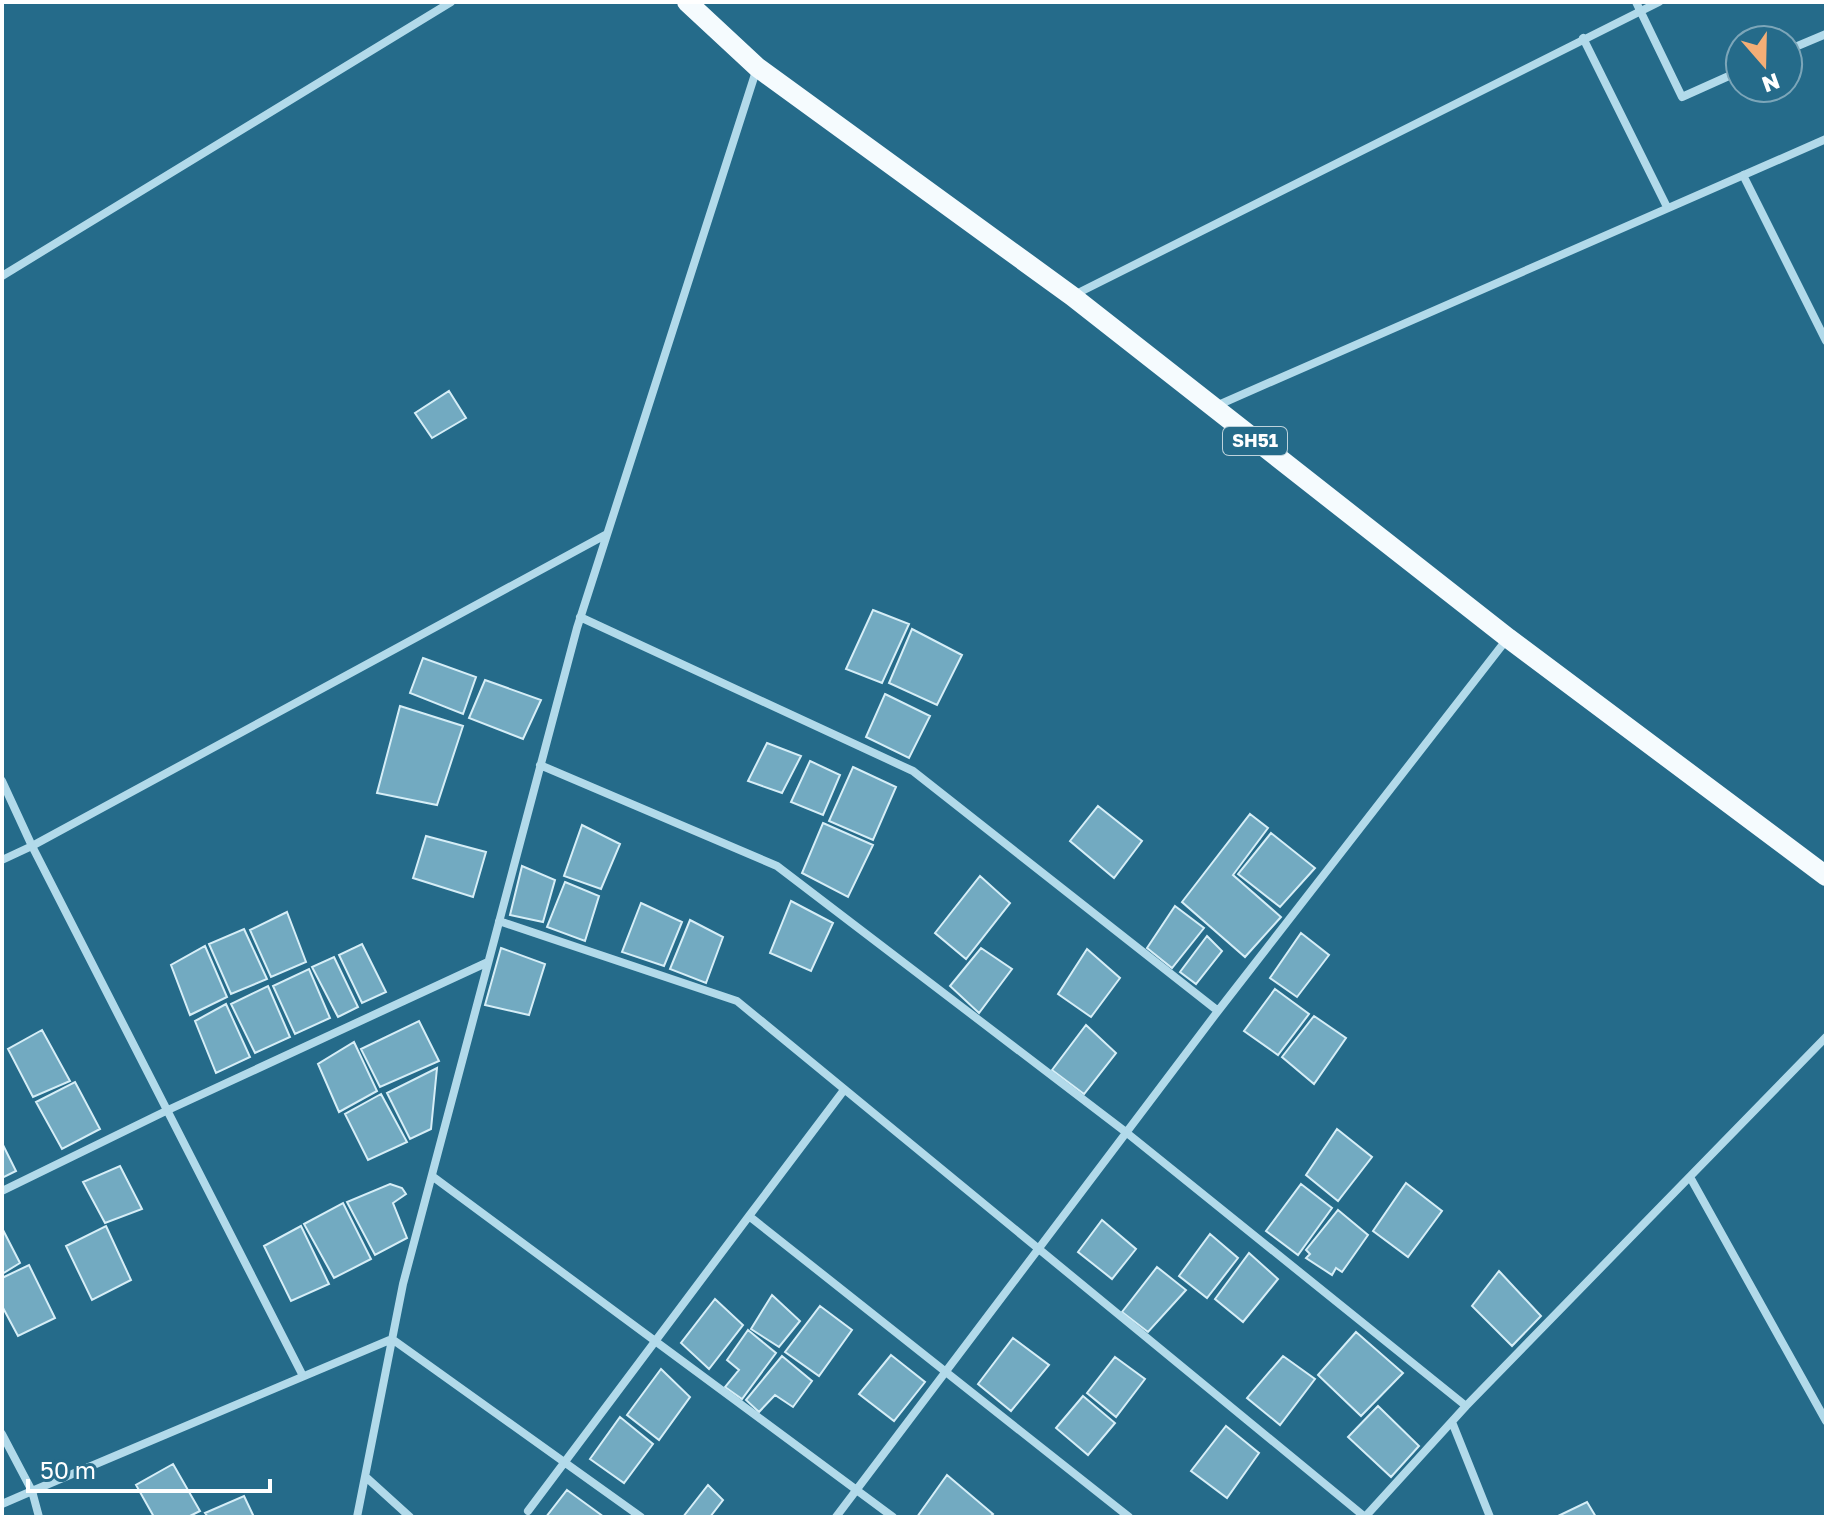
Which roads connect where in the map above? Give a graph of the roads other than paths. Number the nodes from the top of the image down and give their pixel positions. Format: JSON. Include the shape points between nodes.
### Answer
{"nodes":[{"id":1,"x":451,"y":2,"type":"edge"},
{"id":2,"x":687,"y":2,"type":"edge"},
{"id":3,"x":1659,"y":2,"type":"edge"},
{"id":4,"x":1638,"y":6,"type":"edge"},
{"id":5,"x":1826,"y":34,"type":"edge"},
{"id":6,"x":1583,"y":38,"type":"junction"},
{"id":7,"x":1804,"y":43,"type":"edge"},
{"id":8,"x":757,"y":67,"type":"junction"},
{"id":9,"x":1724,"y":78,"type":"edge"},
{"id":10,"x":1826,"y":139,"type":"edge"},
{"id":11,"x":1743,"y":175,"type":"junction"},
{"id":12,"x":1667,"y":207,"type":"junction"},
{"id":13,"x":2,"y":276,"type":"edge"},
{"id":14,"x":1072,"y":296,"type":"junction"},
{"id":15,"x":1826,"y":341,"type":"edge"},
{"id":16,"x":1212,"y":408,"type":"junction"},
{"id":17,"x":607,"y":534,"type":"junction"},
{"id":18,"x":580,"y":617,"type":"junction"},
{"id":19,"x":1508,"y":638,"type":"junction"},
{"id":20,"x":540,"y":765,"type":"junction"},
{"id":21,"x":2,"y":781,"type":"edge"},
{"id":22,"x":32,"y":846,"type":"junction"},
{"id":23,"x":2,"y":860,"type":"edge"},
{"id":24,"x":1826,"y":876,"type":"edge"},
{"id":25,"x":499,"y":921,"type":"junction"},
{"id":26,"x":488,"y":962,"type":"junction"},
{"id":27,"x":1218,"y":1011,"type":"junction"},
{"id":28,"x":1826,"y":1037,"type":"edge"},
{"id":29,"x":844,"y":1090,"type":"junction"},
{"id":30,"x":168,"y":1110,"type":"junction"},
{"id":31,"x":1127,"y":1133,"type":"junction"},
{"id":32,"x":432,"y":1176,"type":"junction"},
{"id":33,"x":1690,"y":1177,"type":"junction"},
{"id":34,"x":2,"y":1191,"type":"edge"},
{"id":35,"x":749,"y":1216,"type":"junction"},
{"id":36,"x":1038,"y":1251,"type":"junction"},
{"id":37,"x":392,"y":1339,"type":"junction"},
{"id":38,"x":655,"y":1342,"type":"junction"},
{"id":39,"x":948,"y":1371,"type":"junction"},
{"id":40,"x":303,"y":1376,"type":"junction"},
{"id":41,"x":1466,"y":1406,"type":"junction"},
{"id":42,"x":1826,"y":1421,"type":"edge"},
{"id":43,"x":1452,"y":1422,"type":"junction"},
{"id":44,"x":2,"y":1434,"type":"edge"},
{"id":45,"x":564,"y":1462,"type":"junction"},
{"id":46,"x":367,"y":1478,"type":"junction"},
{"id":47,"x":856,"y":1489,"type":"junction"},
{"id":48,"x":32,"y":1491,"type":"junction"},
{"id":49,"x":2,"y":1504,"type":"edge"},
{"id":50,"x":528,"y":1511,"type":"dead end"},
{"id":51,"x":39,"y":1517,"type":"edge"},
{"id":52,"x":357,"y":1517,"type":"edge"},
{"id":53,"x":410,"y":1517,"type":"edge"},
{"id":54,"x":641,"y":1517,"type":"edge"},
{"id":55,"x":836,"y":1517,"type":"edge"},
{"id":56,"x":893,"y":1517,"type":"edge"},
{"id":57,"x":1129,"y":1517,"type":"edge"},
{"id":58,"x":1365,"y":1517,"type":"edge"},
{"id":59,"x":1490,"y":1517,"type":"edge"}],
"edges":[{"from":1,"to":13,"type":"street"},
{"from":2,"to":8,"type":"main road","number":"SH51"},
{"from":3,"to":4,"type":"street"},
{"from":4,"to":6,"type":"street"},
{"from":4,"to":9,"type":"street","via":[[1682,97]]},
{"from":5,"to":7,"type":"street"},
{"from":6,"to":12,"type":"street"},
{"from":6,"to":14,"type":"street"},
{"from":8,"to":14,"type":"main road","number":"SH51"},
{"from":8,"to":17,"type":"street"},
{"from":10,"to":11,"type":"street"},
{"from":11,"to":12,"type":"street"},
{"from":11,"to":15,"type":"street"},
{"from":12,"to":16,"type":"street"},
{"from":14,"to":16,"type":"main road","number":"SH51"},
{"from":16,"to":19,"type":"main road","number":"SH51"},
{"from":17,"to":18,"type":"street"},
{"from":17,"to":22,"type":"street"},
{"from":18,"to":20,"type":"street"},
{"from":18,"to":27,"type":"street","via":[[913,771]]},
{"from":19,"to":24,"type":"main road","number":"SH51"},
{"from":19,"to":27,"type":"street"},
{"from":20,"to":25,"type":"street"},
{"from":20,"to":31,"type":"street","via":[[777,866]]},
{"from":21,"to":22,"type":"street"},
{"from":22,"to":23,"type":"street"},
{"from":22,"to":30,"type":"street"},
{"from":25,"to":26,"type":"street"},
{"from":25,"to":29,"type":"street","via":[[737,1001]]},
{"from":26,"to":30,"type":"street"},
{"from":26,"to":32,"type":"street"},
{"from":27,"to":31,"type":"street"},
{"from":28,"to":33,"type":"street"},
{"from":29,"to":35,"type":"street"},
{"from":29,"to":36,"type":"street"},
{"from":30,"to":34,"type":"street"},
{"from":30,"to":40,"type":"street"},
{"from":31,"to":36,"type":"street"},
{"from":31,"to":41,"type":"street"},
{"from":32,"to":37,"type":"street"},
{"from":32,"to":38,"type":"street"},
{"from":33,"to":41,"type":"street"},
{"from":33,"to":42,"type":"street"},
{"from":35,"to":38,"type":"street"},
{"from":35,"to":39,"type":"street"},
{"from":36,"to":39,"type":"street"},
{"from":36,"to":58,"type":"street"},
{"from":37,"to":40,"type":"street"},
{"from":37,"to":45,"type":"street"},
{"from":37,"to":46,"type":"street"},
{"from":38,"to":45,"type":"street"},
{"from":38,"to":47,"type":"street"},
{"from":39,"to":47,"type":"street"},
{"from":39,"to":57,"type":"street"},
{"from":40,"to":48,"type":"street"},
{"from":41,"to":43,"type":"street"},
{"from":43,"to":58,"type":"street"},
{"from":43,"to":59,"type":"street"},
{"from":44,"to":48,"type":"street"},
{"from":45,"to":50,"type":"street"},
{"from":45,"to":54,"type":"street"},
{"from":46,"to":52,"type":"street"},
{"from":46,"to":53,"type":"street"},
{"from":47,"to":55,"type":"street"},
{"from":47,"to":56,"type":"street"},
{"from":48,"to":49,"type":"street"},
{"from":48,"to":51,"type":"street"}]}
